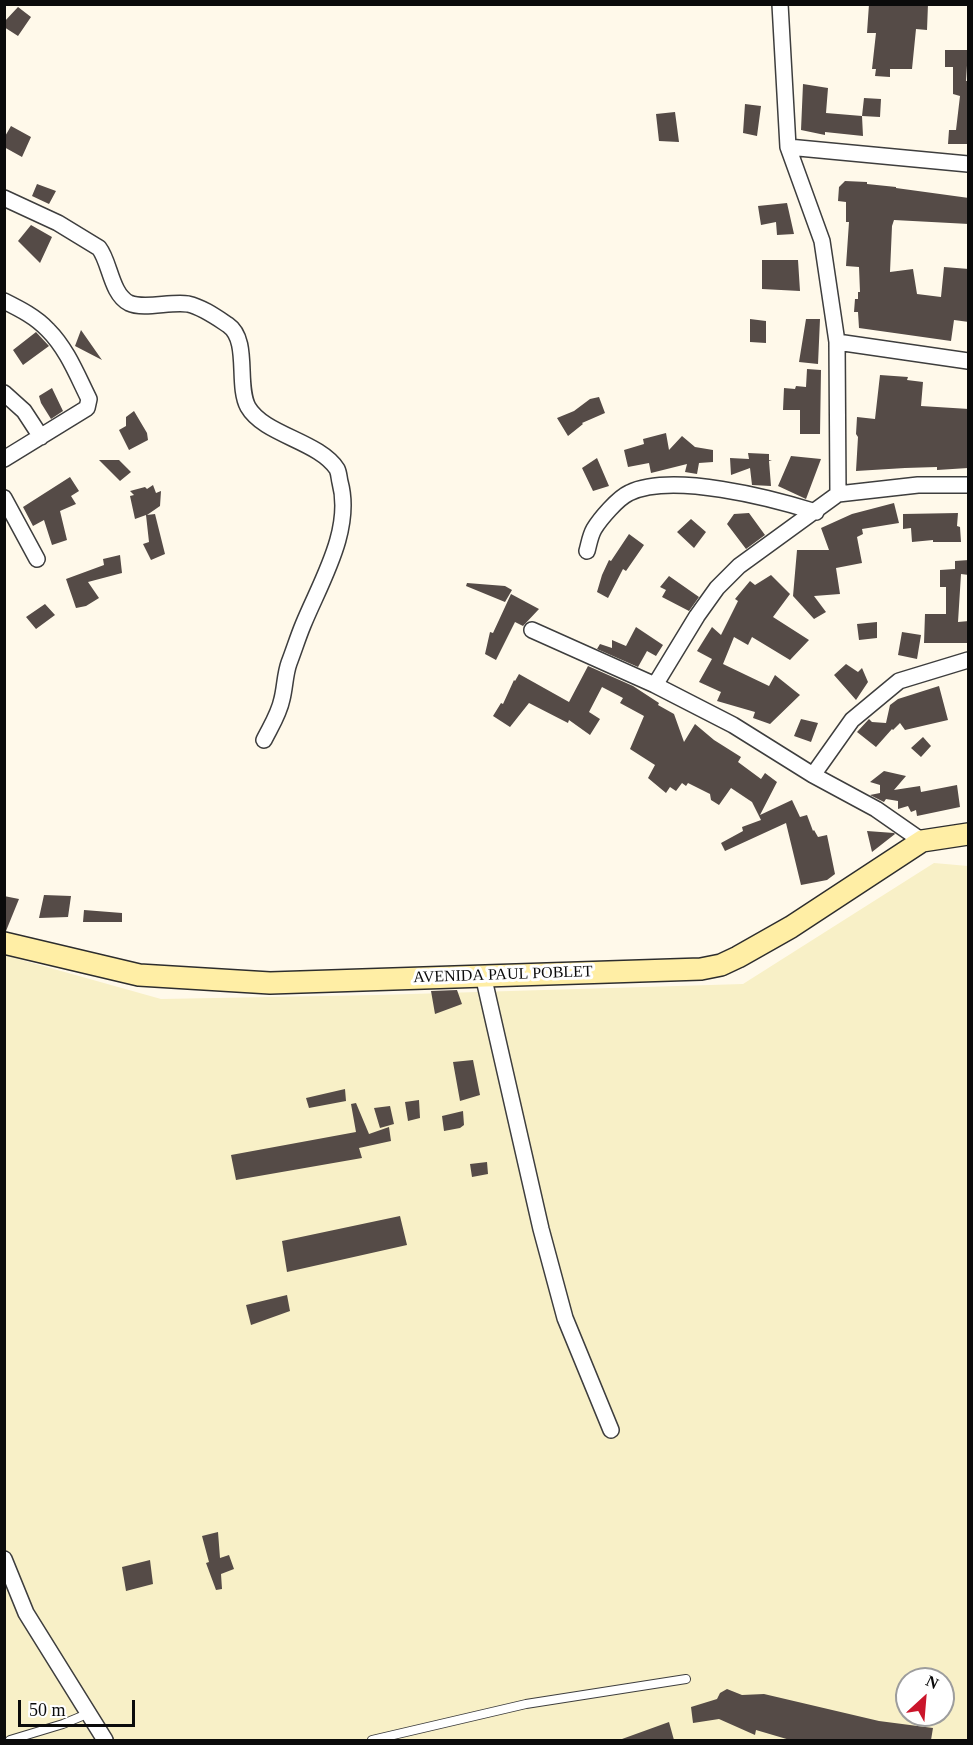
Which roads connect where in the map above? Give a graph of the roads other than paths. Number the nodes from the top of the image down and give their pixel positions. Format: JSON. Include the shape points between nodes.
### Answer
{"nodes":[{"id":1,"x":780,"y":4,"type":"edge"},
{"id":2,"x":788,"y":147,"type":"junction"},
{"id":3,"x":969,"y":165,"type":"edge"},
{"id":4,"x":4,"y":198,"type":"edge"},
{"id":5,"x":4,"y":301,"type":"edge"},
{"id":6,"x":837,"y":342,"type":"junction"},
{"id":7,"x":969,"y":361,"type":"edge"},
{"id":8,"x":4,"y":393,"type":"edge"},
{"id":9,"x":41,"y":437,"type":"junction"},
{"id":10,"x":4,"y":459,"type":"edge"},
{"id":11,"x":969,"y":485,"type":"edge"},
{"id":12,"x":838,"y":494,"type":"junction"},
{"id":13,"x":4,"y":498,"type":"edge"},
{"id":14,"x":816,"y":512,"type":"junction"},
{"id":15,"x":586,"y":551,"type":"dead end"},
{"id":16,"x":37,"y":560,"type":"dead end"},
{"id":17,"x":532,"y":630,"type":"dead end"},
{"id":18,"x":969,"y":660,"type":"edge"},
{"id":19,"x":655,"y":685,"type":"junction"},
{"id":20,"x":264,"y":740,"type":"dead end"},
{"id":21,"x":813,"y":775,"type":"junction"},
{"id":22,"x":969,"y":834,"type":"edge"},
{"id":23,"x":922,"y":841,"type":"junction"},
{"id":24,"x":4,"y":944,"type":"edge"},
{"id":25,"x":483,"y":975,"type":"junction"},
{"id":26,"x":611,"y":1430,"type":"dead end"},
{"id":27,"x":4,"y":1559,"type":"edge"},
{"id":28,"x":686,"y":1679,"type":"dead end"},
{"id":29,"x":87,"y":1714,"type":"junction"},
{"id":30,"x":10,"y":1740,"type":"edge"},
{"id":31,"x":105,"y":1740,"type":"edge"},
{"id":32,"x":372,"y":1740,"type":"edge"}],
"edges":[{"from":1,"to":2,"type":"street"},
{"from":2,"to":3,"type":"street"},
{"from":2,"to":6,"type":"street","via":[[822,241]]},
{"from":4,"to":20,"type":"street","via":[[58,223],[99,248],[112,280],[129,303],[186,304],[231,327],[239,342],[248,407],[259,419],[323,455],[337,470],[345,498],[339,538],[288,667],[278,715]]},
{"from":5,"to":9,"type":"street","via":[[48,329],[63,347],[89,399],[87,408]]},
{"from":6,"to":7,"type":"street"},
{"from":6,"to":12,"type":"street"},
{"from":8,"to":9,"type":"street","via":[[24,411]]},
{"from":9,"to":10,"type":"street"},
{"from":11,"to":12,"type":"street","via":[[918,485]]},
{"from":12,"to":14,"type":"street"},
{"from":13,"to":16,"type":"street"},
{"from":14,"to":15,"type":"street","via":[[769,498],[693,486],[651,486],[628,493],[607,512],[593,530]]},
{"from":14,"to":19,"type":"street","via":[[739,566],[717,588]]},
{"from":17,"to":19,"type":"street"},
{"from":18,"to":21,"type":"street","via":[[898,681],[852,720]]},
{"from":19,"to":21,"type":"street","via":[[733,725]]},
{"from":21,"to":23,"type":"street","via":[[876,809]]},
{"from":22,"to":23,"type":"main road","name":"AVENIDA PAUL POBLET"},
{"from":23,"to":25,"type":"main road","name":"AVENIDA PAUL POBLET","via":[[791,927],[721,964],[701,969]]},
{"from":24,"to":25,"type":"main road","name":"AVENIDA PAUL POBLET","via":[[140,975],[270,983]]},
{"from":25,"to":26,"type":"street","via":[[565,1318]]},
{"from":27,"to":29,"type":"street","via":[[26,1613]]},
{"from":28,"to":32,"type":"lane","via":[[526,1704]]},
{"from":29,"to":30,"type":"lane"},
{"from":29,"to":31,"type":"street"}]}
